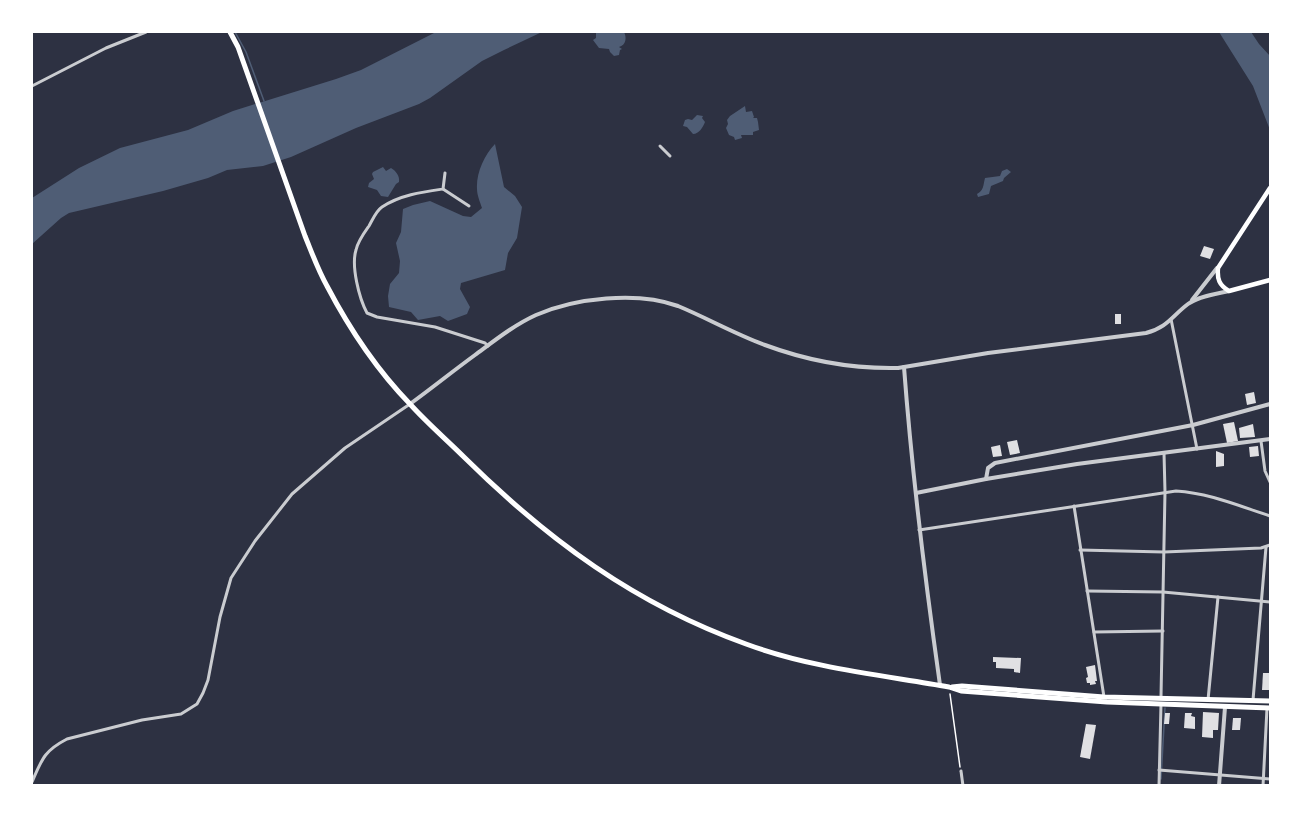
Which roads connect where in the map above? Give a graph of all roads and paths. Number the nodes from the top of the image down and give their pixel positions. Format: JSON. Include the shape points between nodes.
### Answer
{"nodes":[{"id":1,"x":146,"y":32,"type":"edge"},
{"id":2,"x":230,"y":32,"type":"edge"},
{"id":3,"x":32,"y":86,"type":"edge"},
{"id":4,"x":660,"y":146,"type":"dead end"},
{"id":5,"x":670,"y":156,"type":"dead end"},
{"id":6,"x":445,"y":173,"type":"dead end"},
{"id":7,"x":1270,"y":188,"type":"edge"},
{"id":8,"x":443,"y":189,"type":"junction"},
{"id":9,"x":469,"y":206,"type":"dead end"},
{"id":10,"x":1218,"y":268,"type":"junction"},
{"id":11,"x":1270,"y":280,"type":"edge"},
{"id":12,"x":1229,"y":291,"type":"junction"},
{"id":13,"x":1190,"y":302,"type":"junction"},
{"id":14,"x":1171,"y":319,"type":"junction"},
{"id":15,"x":488,"y":345,"type":"junction"},
{"id":16,"x":904,"y":367,"type":"junction"},
{"id":17,"x":410,"y":404,"type":"junction"},
{"id":18,"x":1270,"y":404,"type":"edge"},
{"id":19,"x":1193,"y":425,"type":"junction"},
{"id":20,"x":1270,"y":439,"type":"edge"},
{"id":21,"x":1262,"y":441,"type":"junction"},
{"id":22,"x":1197,"y":449,"type":"junction"},
{"id":23,"x":1164,"y":453,"type":"junction"},
{"id":24,"x":986,"y":479,"type":"junction"},
{"id":25,"x":1270,"y":482,"type":"edge"},
{"id":26,"x":1165,"y":492,"type":"junction"},
{"id":27,"x":916,"y":494,"type":"junction"},
{"id":28,"x":1074,"y":506,"type":"junction"},
{"id":29,"x":1270,"y":516,"type":"edge"},
{"id":30,"x":919,"y":530,"type":"junction"},
{"id":31,"x":1268,"y":546,"type":"edge"},
{"id":32,"x":1080,"y":550,"type":"junction"},
{"id":33,"x":1164,"y":552,"type":"junction"},
{"id":34,"x":1087,"y":591,"type":"junction"},
{"id":35,"x":1163,"y":592,"type":"junction"},
{"id":36,"x":1218,"y":597,"type":"junction"},
{"id":37,"x":1261,"y":601,"type":"junction"},
{"id":38,"x":1270,"y":602,"type":"edge"},
{"id":39,"x":1163,"y":631,"type":"junction"},
{"id":40,"x":1094,"y":632,"type":"junction"},
{"id":41,"x":940,"y":686,"type":"junction"},
{"id":42,"x":950,"y":687,"type":"junction"},
{"id":43,"x":1104,"y":697,"type":"junction"},
{"id":44,"x":1208,"y":700,"type":"junction"},
{"id":45,"x":1253,"y":700,"type":"junction"},
{"id":46,"x":1270,"y":700,"type":"edge"},
{"id":47,"x":1161,"y":702,"type":"junction"},
{"id":48,"x":1225,"y":707,"type":"junction"},
{"id":49,"x":1269,"y":708,"type":"edge"},
{"id":50,"x":1159,"y":770,"type":"junction"},
{"id":51,"x":961,"y":771,"type":"joint"},
{"id":52,"x":1220,"y":775,"type":"junction"},
{"id":53,"x":1263,"y":778,"type":"junction"},
{"id":54,"x":1270,"y":779,"type":"edge"},
{"id":55,"x":32,"y":782,"type":"edge"},
{"id":56,"x":963,"y":786,"type":"edge"},
{"id":57,"x":1159,"y":786,"type":"edge"},
{"id":58,"x":1219,"y":786,"type":"edge"},
{"id":59,"x":1263,"y":786,"type":"edge"}],
"edges":[{"from":1,"to":3,"type":"street"},
{"from":2,"to":17,"type":"highway","via":[[316,262],[337,306]]},
{"from":4,"to":5,"type":"street"},
{"from":6,"to":8,"type":"street"},
{"from":7,"to":10,"type":"main road"},
{"from":8,"to":9,"type":"street"},
{"from":8,"to":15,"type":"street","via":[[394,200],[379,209],[355,252],[359,292],[367,313],[435,327]]},
{"from":10,"to":12,"type":"main road","via":[[1219,282]]},
{"from":10,"to":13,"type":"street"},
{"from":11,"to":12,"type":"main road"},
{"from":12,"to":13,"type":"street"},
{"from":13,"to":14,"type":"street"},
{"from":14,"to":16,"type":"street","via":[[1146,333]]},
{"from":14,"to":19,"type":"street"},
{"from":15,"to":16,"type":"street","via":[[520,323],[551,309],[630,298],[676,306],[751,339],[811,359],[850,366]]},
{"from":15,"to":17,"type":"street"},
{"from":16,"to":27,"type":"street"},
{"from":17,"to":41,"type":"highway","via":[[538,525],[600,571],[665,610],[728,637],[798,660]]},
{"from":17,"to":55,"type":"street","via":[[345,448],[292,494],[255,541],[231,578],[208,680],[197,704],[181,714],[67,739],[43,756]]},
{"from":18,"to":19,"type":"street"},
{"from":19,"to":22,"type":"street"},
{"from":19,"to":24,"type":"street","via":[[995,463],[988,468]]},
{"from":20,"to":21,"type":"street"},
{"from":21,"to":22,"type":"street"},
{"from":21,"to":25,"type":"street"},
{"from":22,"to":23,"type":"street"},
{"from":23,"to":24,"type":"street"},
{"from":23,"to":26,"type":"street"},
{"from":24,"to":27,"type":"street"},
{"from":26,"to":28,"type":"street"},
{"from":26,"to":29,"type":"street","via":[[1194,492]]},
{"from":26,"to":33,"type":"street"},
{"from":27,"to":30,"type":"street"},
{"from":28,"to":30,"type":"street"},
{"from":28,"to":32,"type":"street"},
{"from":30,"to":41,"type":"street"},
{"from":31,"to":33,"type":"street"},
{"from":31,"to":37,"type":"street"},
{"from":32,"to":33,"type":"street"},
{"from":32,"to":34,"type":"street"},
{"from":33,"to":35,"type":"street"},
{"from":34,"to":35,"type":"street"},
{"from":34,"to":40,"type":"street"},
{"from":35,"to":36,"type":"street"},
{"from":35,"to":39,"type":"street"},
{"from":36,"to":37,"type":"street"},
{"from":36,"to":44,"type":"street"},
{"from":37,"to":38,"type":"street"},
{"from":37,"to":45,"type":"street"},
{"from":39,"to":40,"type":"street"},
{"from":39,"to":47,"type":"street"},
{"from":40,"to":43,"type":"street"},
{"from":41,"to":42,"type":"highway"},
{"from":42,"to":43,"type":"highway"},
{"from":42,"to":47,"type":"highway","via":[[1107,702]]},
{"from":42,"to":51,"type":"path"},
{"from":43,"to":47,"type":"highway"},
{"from":44,"to":45,"type":"highway"},
{"from":44,"to":47,"type":"highway"},
{"from":45,"to":46,"type":"highway"},
{"from":47,"to":48,"type":"highway"},
{"from":47,"to":50,"type":"street"},
{"from":48,"to":49,"type":"highway"},
{"from":48,"to":52,"type":"street"},
{"from":49,"to":53,"type":"street"},
{"from":50,"to":52,"type":"street"},
{"from":50,"to":57,"type":"street"},
{"from":51,"to":56,"type":"street"},
{"from":52,"to":53,"type":"street"},
{"from":52,"to":58,"type":"street"},
{"from":53,"to":54,"type":"street"},
{"from":53,"to":59,"type":"street"}]}
